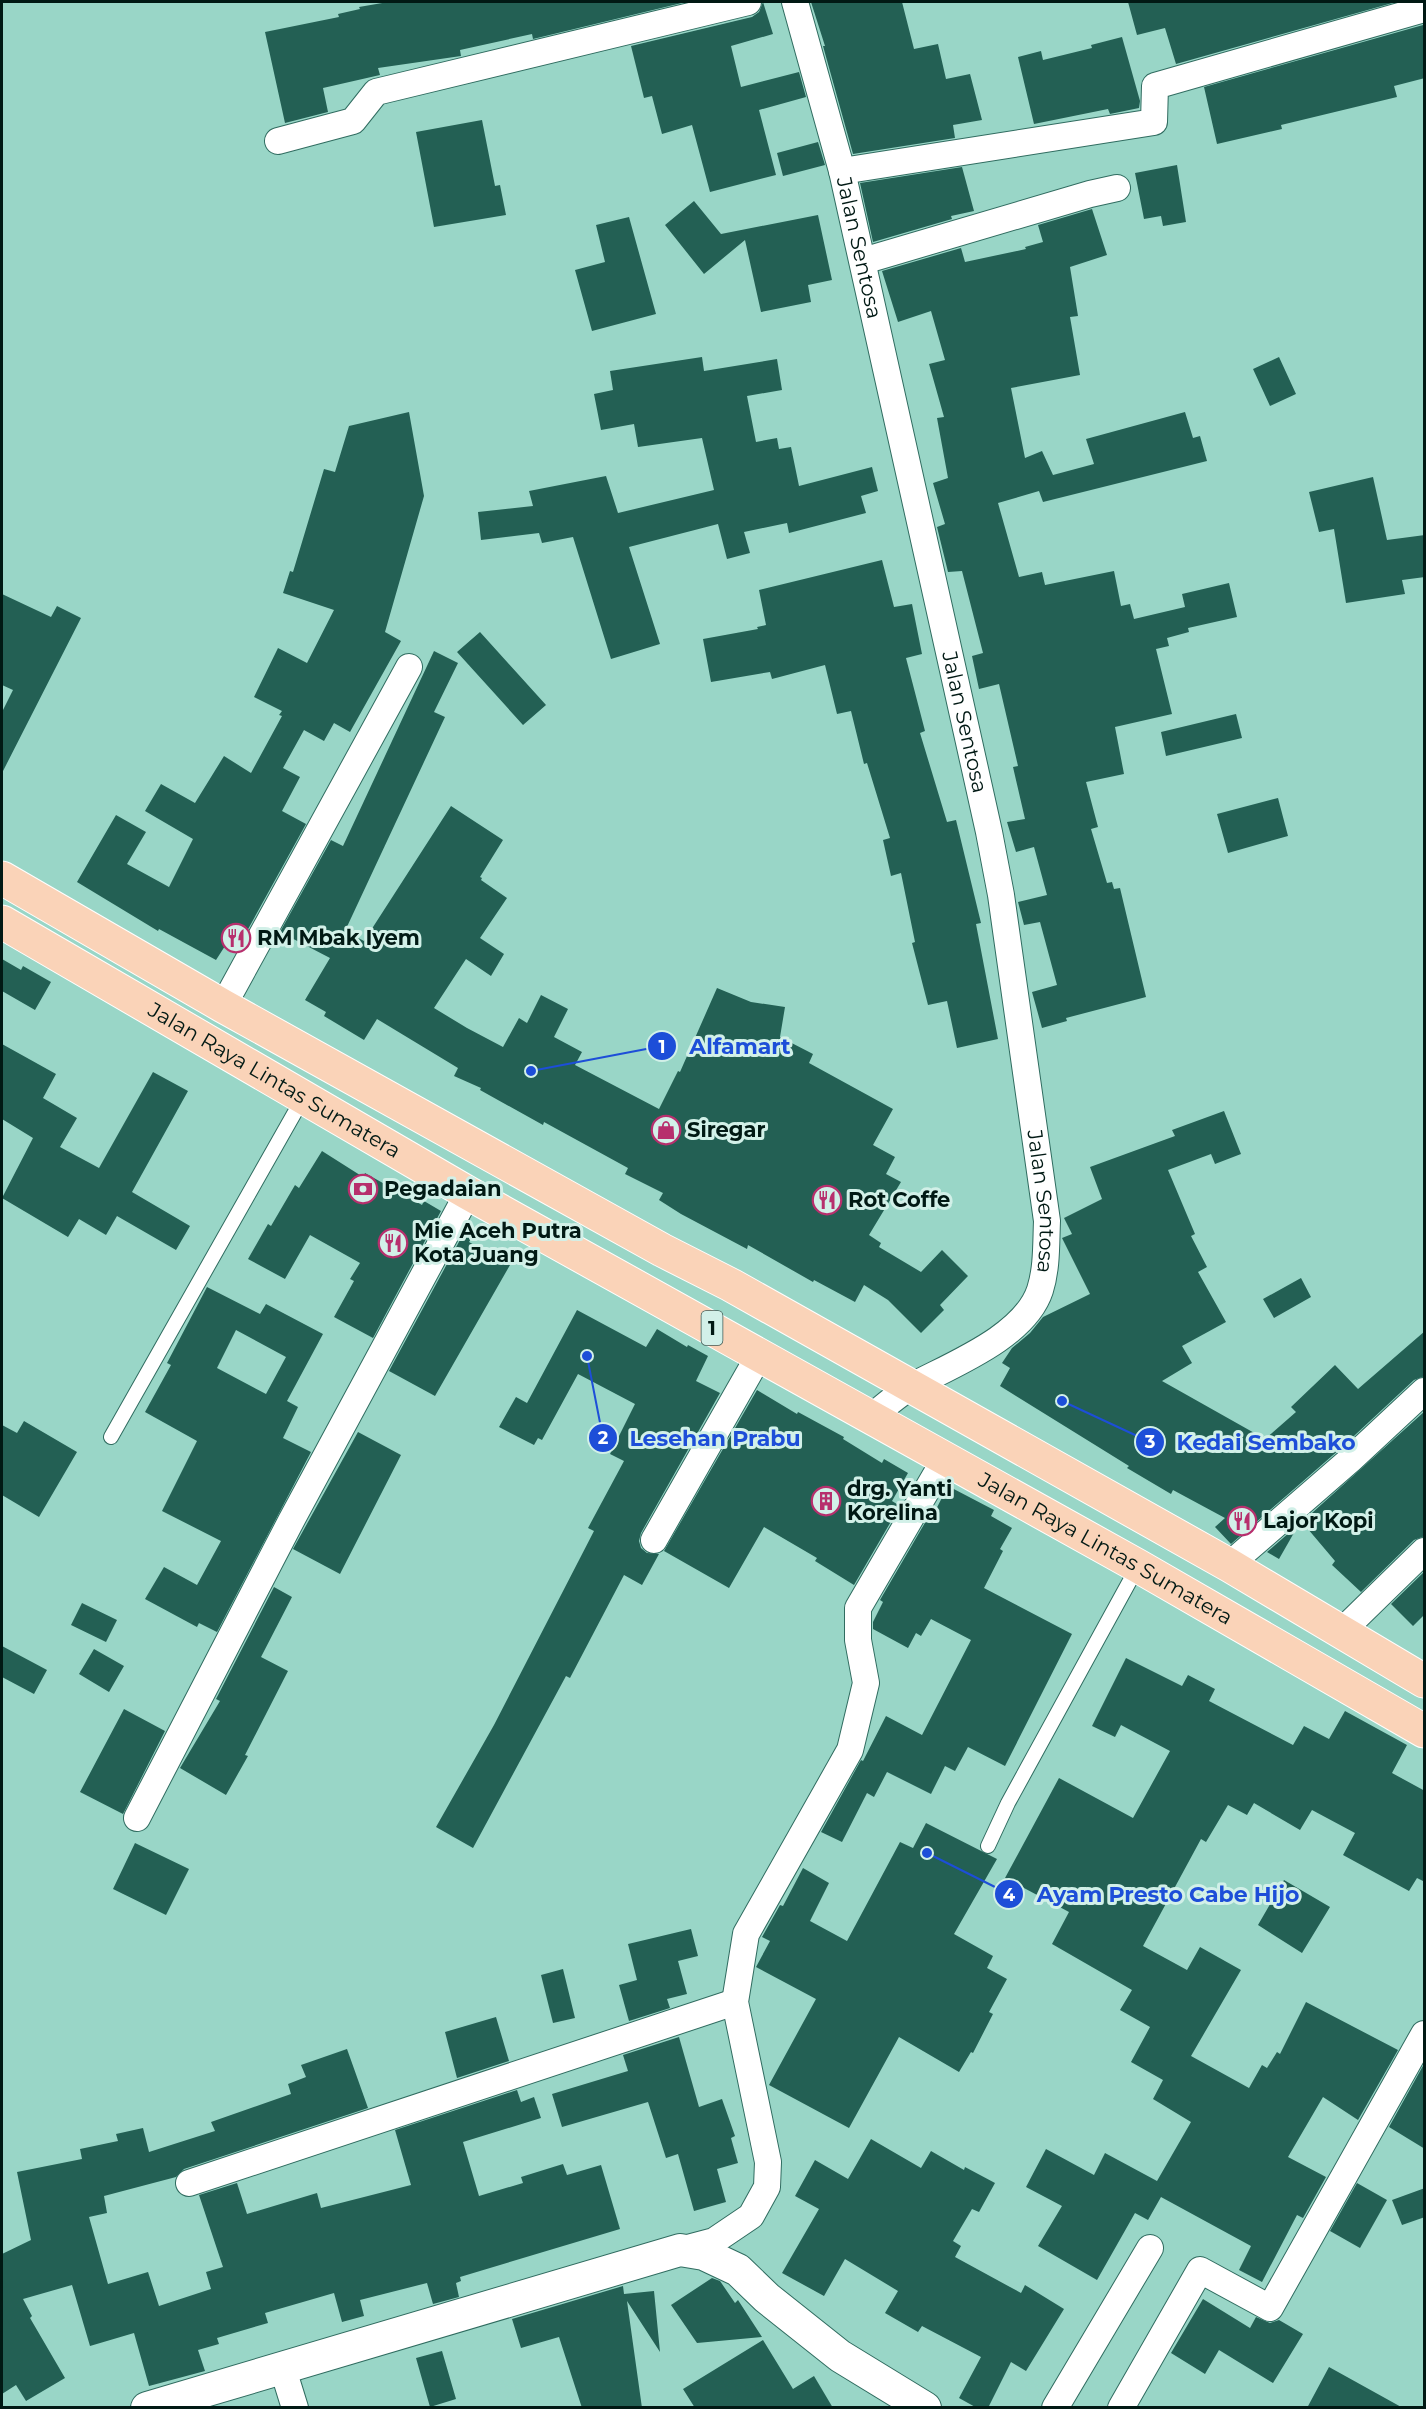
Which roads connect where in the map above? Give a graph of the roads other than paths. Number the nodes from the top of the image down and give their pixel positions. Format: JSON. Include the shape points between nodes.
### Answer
{"nodes":[{"id":1,"x":748,"y":2,"type":"edge"},
{"id":2,"x":795,"y":2,"type":"edge"},
{"id":3,"x":1425,"y":9,"type":"edge"},
{"id":4,"x":278,"y":141,"type":"dead end"},
{"id":5,"x":842,"y":171,"type":"junction"},
{"id":6,"x":1117,"y":188,"type":"dead end"},
{"id":7,"x":862,"y":261,"type":"junction"},
{"id":8,"x":409,"y":667,"type":"dead end"},
{"id":9,"x":2,"y":878,"type":"edge"},
{"id":10,"x":2,"y":922,"type":"edge"},
{"id":11,"x":223,"y":1006,"type":"junction"},
{"id":12,"x":303,"y":1098,"type":"junction"},
{"id":13,"x":468,"y":1192,"type":"junction"},
{"id":14,"x":760,"y":1354,"type":"junction"},
{"id":15,"x":912,"y":1386,"type":"junction"},
{"id":16,"x":1425,"y":1391,"type":"edge"},
{"id":17,"x":870,"y":1418,"type":"junction"},
{"id":18,"x":111,"y":1437,"type":"dead end"},
{"id":19,"x":945,"y":1459,"type":"junction"},
{"id":20,"x":654,"y":1540,"type":"dead end"},
{"id":21,"x":1425,"y":1551,"type":"edge"},
{"id":22,"x":1229,"y":1565,"type":"junction"},
{"id":23,"x":1138,"y":1566,"type":"junction"},
{"id":24,"x":1341,"y":1632,"type":"junction"},
{"id":25,"x":1425,"y":1681,"type":"edge"},
{"id":26,"x":1425,"y":1731,"type":"edge"},
{"id":27,"x":136,"y":1818,"type":"dead end"},
{"id":28,"x":988,"y":1846,"type":"dead end"},
{"id":29,"x":735,"y":2002,"type":"junction"},
{"id":30,"x":1425,"y":2034,"type":"edge"},
{"id":31,"x":189,"y":2183,"type":"dead end"},
{"id":32,"x":1150,"y":2248,"type":"dead end"},
{"id":33,"x":680,"y":2250,"type":"junction"},
{"id":34,"x":282,"y":2366,"type":"junction"},
{"id":35,"x":147,"y":2408,"type":"edge"},
{"id":36,"x":295,"y":2408,"type":"edge"},
{"id":37,"x":925,"y":2408,"type":"edge"},
{"id":38,"x":1055,"y":2408,"type":"edge"},
{"id":39,"x":1121,"y":2408,"type":"edge"}],
"edges":[{"from":1,"to":4,"type":"street","via":[[376,92],[353,121]]},
{"from":2,"to":5,"type":"street","name":"Jalan Sentosa"},
{"from":3,"to":5,"type":"street","via":[[1155,86],[1154,122]]},
{"from":5,"to":7,"type":"street","name":"Jalan Sentosa"},
{"from":6,"to":7,"type":"street"},
{"from":7,"to":15,"type":"street","name":"Jalan Sentosa","via":[[1001,895],[1047,1221],[1046,1263],[1040,1292],[1023,1317],[1000,1338]]},
{"from":8,"to":11,"type":"street"},
{"from":9,"to":11,"type":"highway","name":"Jalan Raya Lintas Sumatera","number":"1"},
{"from":10,"to":12,"type":"highway","name":"Jalan Raya Lintas Sumatera","number":"1"},
{"from":11,"to":15,"type":"highway","name":"Jalan Raya Lintas Sumatera","number":"1"},
{"from":12,"to":13,"type":"highway","name":"Jalan Raya Lintas Sumatera","number":"1"},
{"from":12,"to":18,"type":"lane"},
{"from":13,"to":14,"type":"highway","name":"Jalan Raya Lintas Sumatera","number":"1"},
{"from":13,"to":27,"type":"street"},
{"from":14,"to":17,"type":"highway","name":"Jalan Raya Lintas Sumatera","number":"1"},
{"from":14,"to":20,"type":"street"},
{"from":15,"to":17,"type":"street","name":"Jalan Sentosa"},
{"from":15,"to":22,"type":"highway","name":"Jalan Raya Lintas Sumatera","number":"1"},
{"from":16,"to":22,"type":"street"},
{"from":17,"to":19,"type":"highway","name":"Jalan Raya Lintas Sumatera","number":"1"},
{"from":19,"to":23,"type":"highway","name":"Jalan Raya Lintas Sumatera","number":"1"},
{"from":19,"to":29,"type":"street","via":[[858,1608],[858,1640],[866,1683],[850,1750],[746,1934]]},
{"from":21,"to":24,"type":"street"},
{"from":22,"to":24,"type":"highway","name":"Jalan Raya Lintas Sumatera","number":"1"},
{"from":23,"to":26,"type":"highway","name":"Jalan Raya Lintas Sumatera","number":"1"},
{"from":23,"to":28,"type":"lane"},
{"from":24,"to":25,"type":"highway","name":"Jalan Raya Lintas Sumatera","number":"1"},
{"from":29,"to":31,"type":"street"},
{"from":29,"to":33,"type":"street","via":[[768,2162],[767,2187],[751,2216],[734,2230],[714,2241]]},
{"from":30,"to":39,"type":"street","via":[[1270,2308],[1200,2270]]},
{"from":32,"to":38,"type":"street"},
{"from":33,"to":34,"type":"street"},
{"from":33,"to":37,"type":"street","via":[[704,2254],[738,2270],[840,2356]]},
{"from":34,"to":35,"type":"street"},
{"from":34,"to":36,"type":"street"}]}
